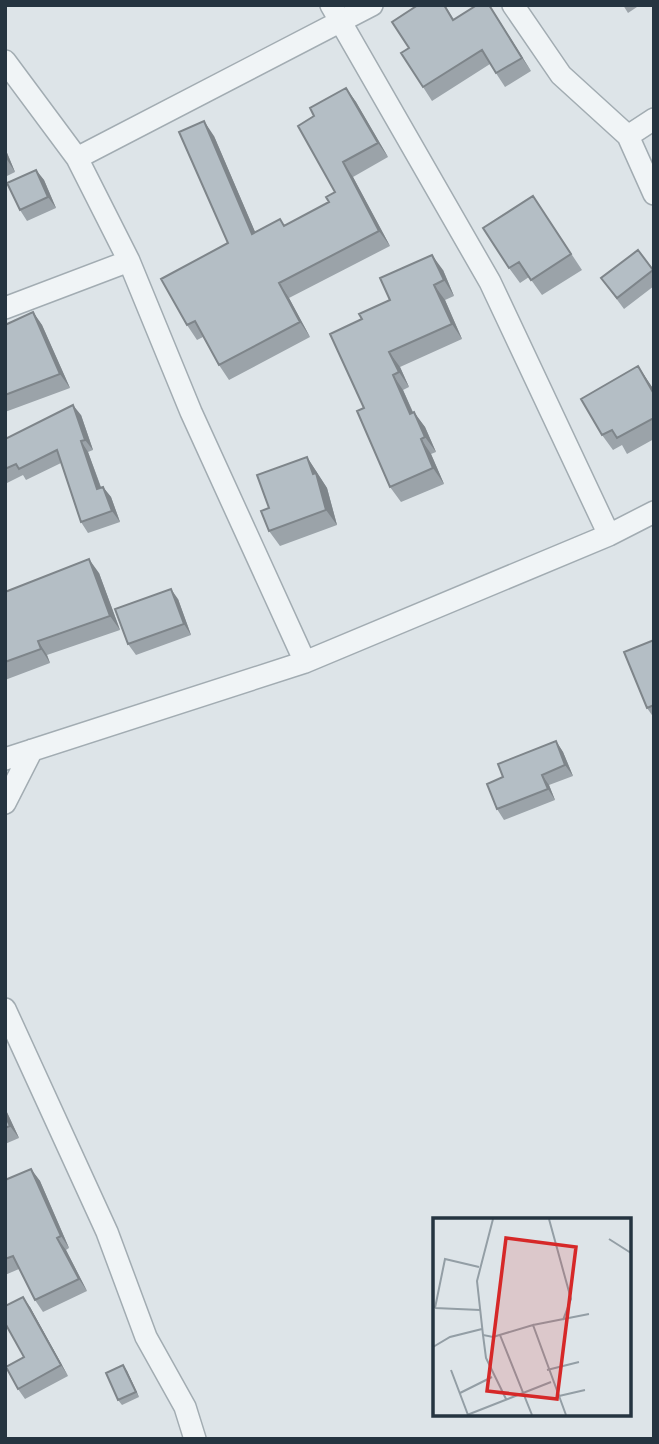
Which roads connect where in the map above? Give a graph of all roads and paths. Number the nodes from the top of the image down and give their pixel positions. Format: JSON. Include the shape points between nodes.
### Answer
{"nodes":[{"id":1,"x":372,"y":5,"type":"edge"},
{"id":2,"x":513,"y":5,"type":"edge"},
{"id":3,"x":336,"y":14,"type":"edge"},
{"id":4,"x":5,"y":61,"type":"edge"},
{"id":5,"x":654,"y":119,"type":"edge"},
{"id":6,"x":628,"y":136,"type":"junction"},
{"id":7,"x":77,"y":158,"type":"junction"},
{"id":8,"x":654,"y":194,"type":"edge"},
{"id":9,"x":129,"y":261,"type":"junction"},
{"id":10,"x":5,"y":308,"type":"edge"},
{"id":11,"x":654,"y":512,"type":"edge"},
{"id":12,"x":609,"y":535,"type":"junction"},
{"id":13,"x":304,"y":662,"type":"junction"},
{"id":14,"x":32,"y":750,"type":"junction"},
{"id":15,"x":5,"y":759,"type":"edge"},
{"id":16,"x":5,"y":803,"type":"edge"},
{"id":17,"x":5,"y":1009,"type":"edge"},
{"id":18,"x":195,"y":1439,"type":"edge"}],
"edges":[{"from":1,"to":3,"type":"street"},
{"from":2,"to":6,"type":"street","via":[[561,75]]},
{"from":3,"to":7,"type":"street"},
{"from":3,"to":12,"type":"street","via":[[490,282]]},
{"from":4,"to":7,"type":"street"},
{"from":5,"to":6,"type":"street"},
{"from":6,"to":8,"type":"street"},
{"from":7,"to":9,"type":"street"},
{"from":9,"to":10,"type":"street"},
{"from":9,"to":13,"type":"street","via":[[191,412]]},
{"from":11,"to":12,"type":"street"},
{"from":12,"to":13,"type":"street"},
{"from":13,"to":14,"type":"street"},
{"from":14,"to":15,"type":"street"},
{"from":14,"to":16,"type":"street"},
{"from":17,"to":18,"type":"street","via":[[107,1232],[146,1337],[185,1407]]}]}
